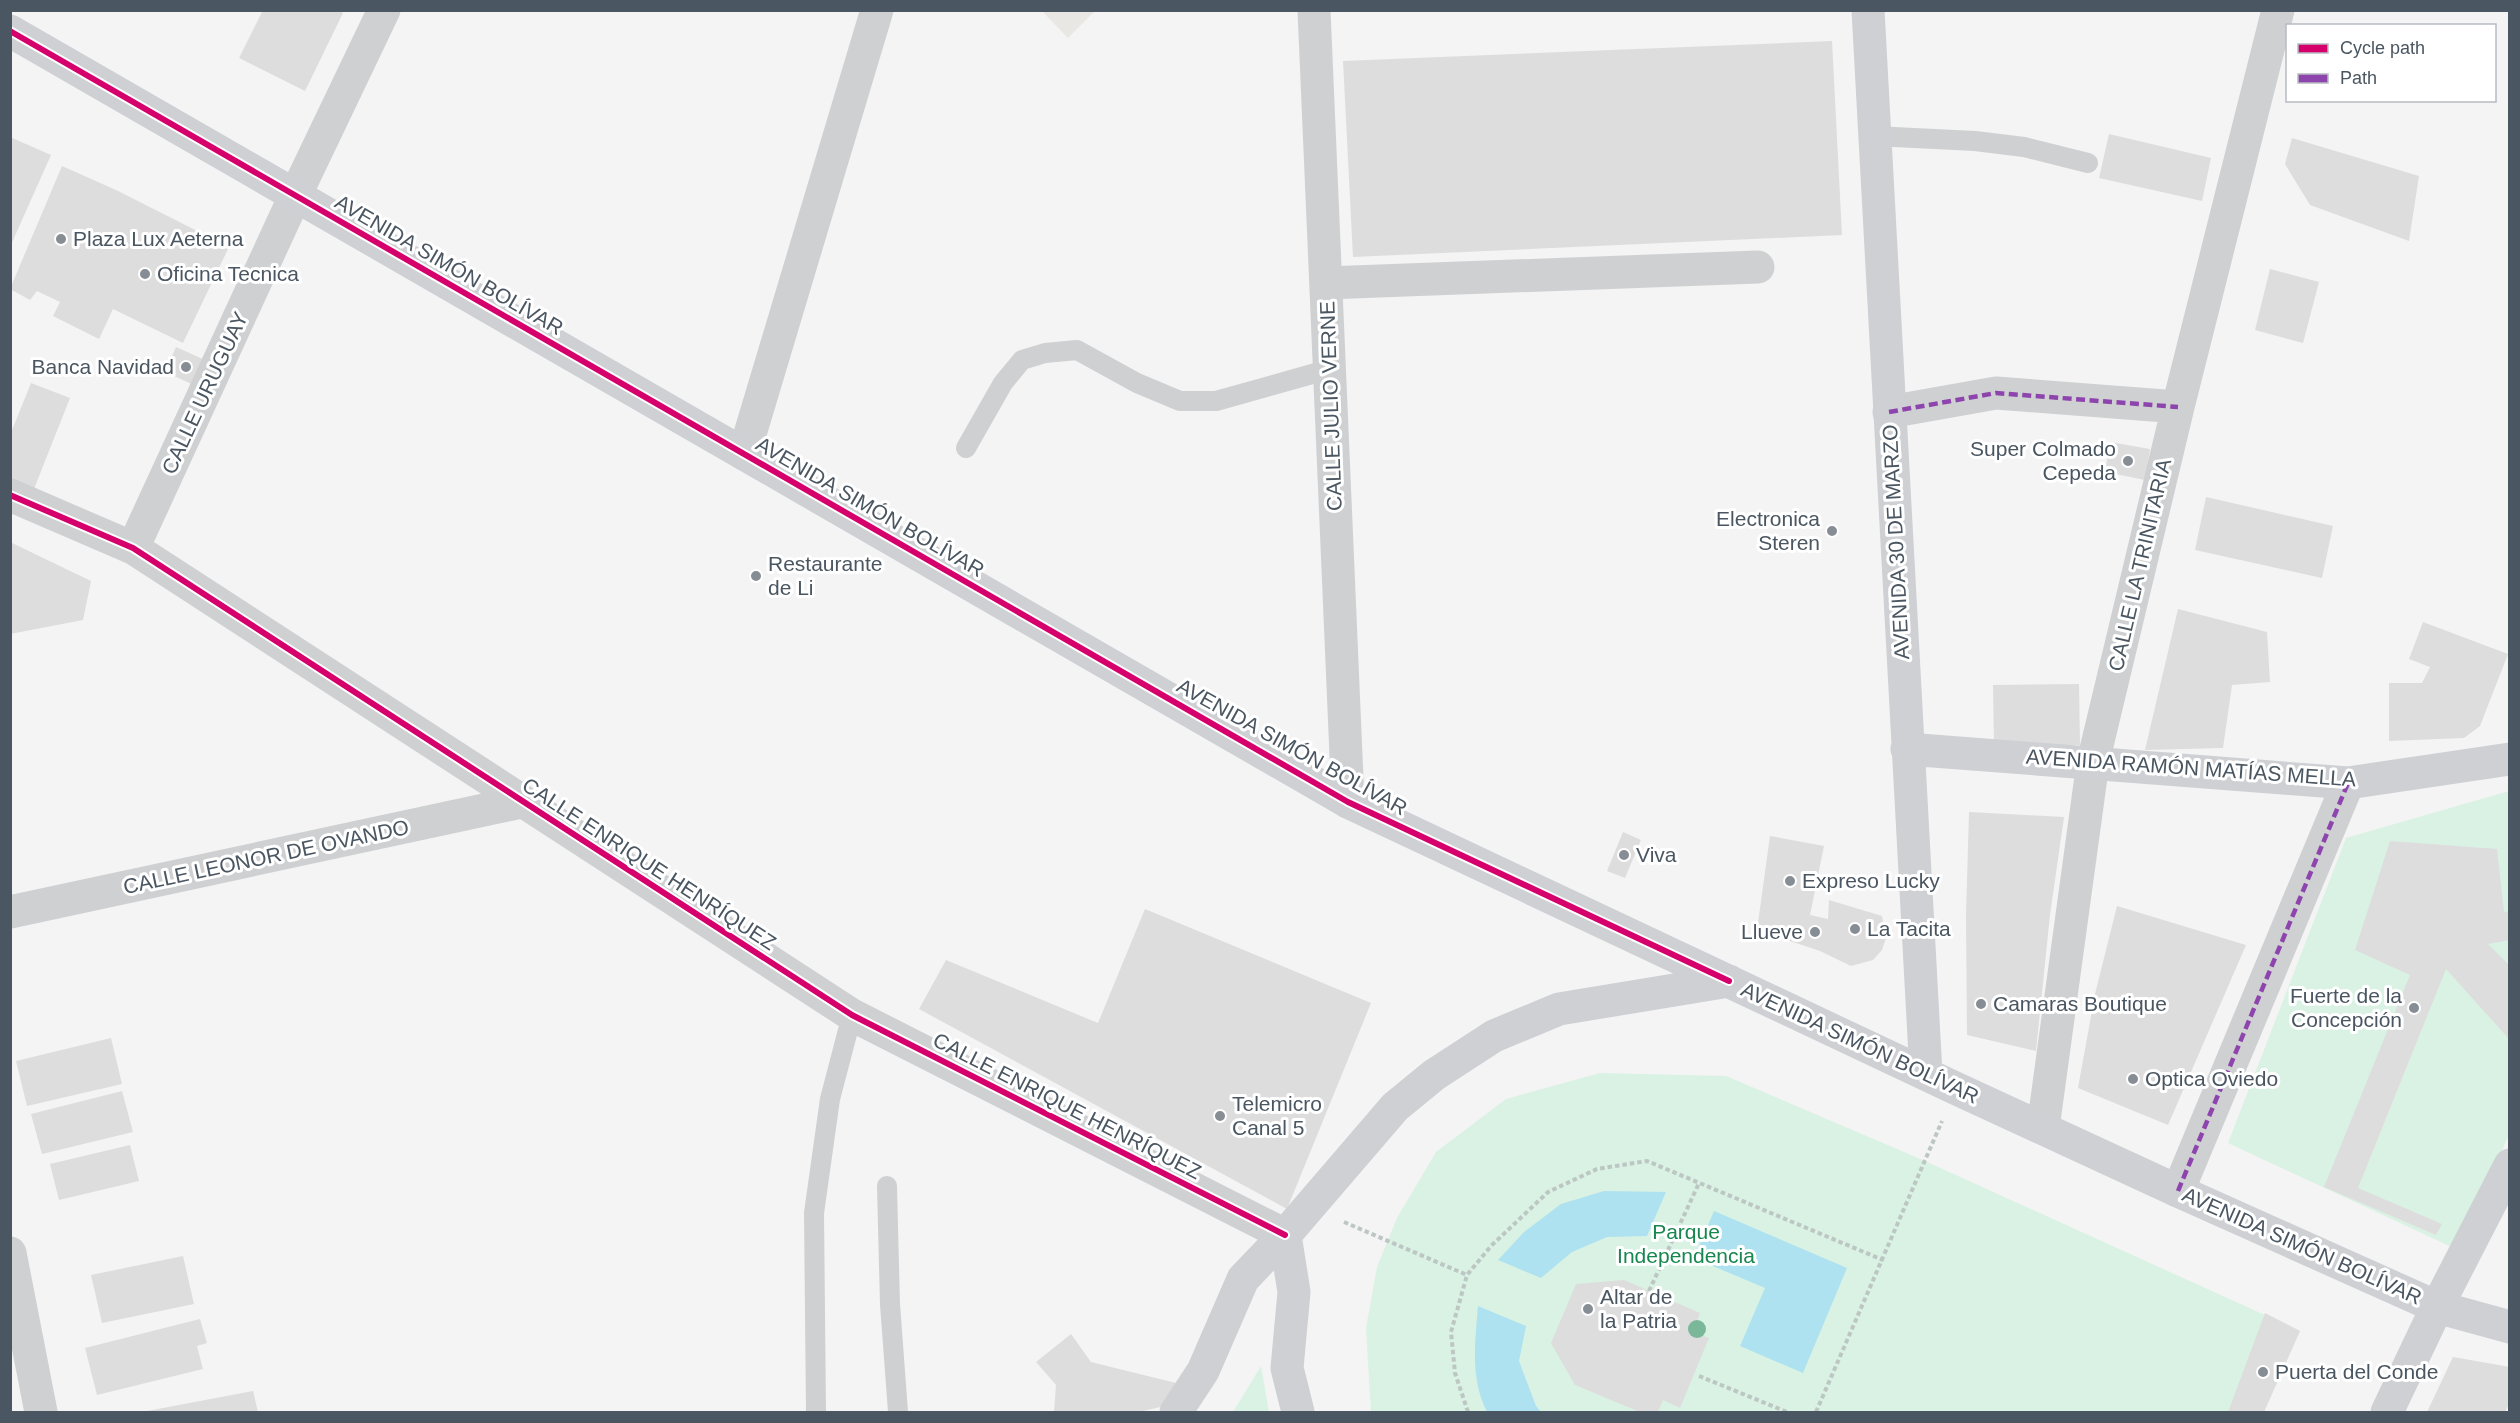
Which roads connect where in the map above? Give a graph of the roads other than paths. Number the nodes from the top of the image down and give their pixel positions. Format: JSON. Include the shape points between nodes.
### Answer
{"nodes":[{"id":1,"x":384,"y":10,"type":"edge"},
{"id":2,"x":877,"y":10,"type":"edge"},
{"id":3,"x":1314,"y":10,"type":"edge"},
{"id":4,"x":1869,"y":10,"type":"edge"},
{"id":5,"x":2278,"y":10,"type":"edge"},
{"id":6,"x":10,"y":31,"type":"edge"},
{"id":7,"x":1874,"y":136,"type":"junction"},
{"id":8,"x":2088,"y":163,"type":"dead end"},
{"id":9,"x":295,"y":196,"type":"junction"},
{"id":10,"x":1758,"y":267,"type":"dead end"},
{"id":11,"x":1326,"y":283,"type":"junction"},
{"id":12,"x":1330,"y":369,"type":"junction"},
{"id":13,"x":2178,"y":407,"type":"junction"},
{"id":14,"x":1889,"y":412,"type":"junction"},
{"id":15,"x":966,"y":448,"type":"dead end"},
{"id":16,"x":744,"y":454,"type":"junction"},
{"id":17,"x":10,"y":495,"type":"edge"},
{"id":18,"x":133,"y":548,"type":"junction"},
{"id":19,"x":1907,"y":749,"type":"junction"},
{"id":20,"x":2510,"y":759,"type":"edge"},
{"id":21,"x":2093,"y":762,"type":"junction"},
{"id":22,"x":2348,"y":783,"type":"junction"},
{"id":23,"x":521,"y":802,"type":"junction"},
{"id":24,"x":1348,"y":802,"type":"junction"},
{"id":25,"x":10,"y":912,"type":"edge"},
{"id":26,"x":1729,"y":981,"type":"junction"},
{"id":27,"x":852,"y":1015,"type":"junction"},
{"id":28,"x":1926,"y":1074,"type":"junction"},
{"id":29,"x":2043,"y":1128,"type":"junction"},
{"id":30,"x":2510,"y":1165,"type":"edge"},
{"id":31,"x":887,"y":1186,"type":"dead end"},
{"id":32,"x":2178,"y":1191,"type":"junction"},
{"id":33,"x":1285,"y":1234,"type":"junction"},
{"id":34,"x":10,"y":1253,"type":"edge"},
{"id":35,"x":2437,"y":1307,"type":"junction"},
{"id":36,"x":2510,"y":1327,"type":"edge"},
{"id":37,"x":41,"y":1413,"type":"edge"},
{"id":38,"x":816,"y":1413,"type":"edge"},
{"id":39,"x":898,"y":1413,"type":"edge"},
{"id":40,"x":1176,"y":1413,"type":"edge"},
{"id":41,"x":1298,"y":1413,"type":"edge"},
{"id":42,"x":2387,"y":1413,"type":"edge"}],
"edges":[{"from":1,"to":9,"type":"street","name":"CALLE URUGUAY"},
{"from":2,"to":16,"type":"street"},
{"from":3,"to":11,"type":"street","name":"CALLE JULIO VERNE"},
{"from":4,"to":7,"type":"main road","name":"AVENIDA 30 DE MARZO"},
{"from":5,"to":13,"type":"street","name":"CALLE LA TRINITARIA"},
{"from":6,"to":9,"type":"main road","name":"AVENIDA SIMÓN BOLÍVAR"},
{"from":7,"to":8,"type":"lane","via":[[1976,141]]},
{"from":7,"to":14,"type":"main road","name":"AVENIDA 30 DE MARZO"},
{"from":9,"to":16,"type":"main road","name":"AVENIDA SIMÓN BOLÍVAR"},
{"from":9,"to":18,"type":"street","name":"CALLE URUGUAY"},
{"from":10,"to":11,"type":"street"},
{"from":11,"to":12,"type":"street","name":"CALLE JULIO VERNE"},
{"from":12,"to":15,"type":"lane","via":[[1216,401],[1180,401],[1077,350],[1045,353],[1022,360],[1003,382]]},
{"from":12,"to":24,"type":"street","name":"CALLE JULIO VERNE"},
{"from":13,"to":14,"type":"street","via":[[1996,393]]},
{"from":13,"to":21,"type":"street","name":"CALLE LA TRINITARIA"},
{"from":14,"to":19,"type":"main road","name":"AVENIDA 30 DE MARZO"},
{"from":16,"to":24,"type":"main road","name":"AVENIDA SIMÓN BOLÍVAR"},
{"from":17,"to":18,"type":"street","name":"CALLE ENRIQUE HENRÍQUEZ"},
{"from":18,"to":23,"type":"street","name":"CALLE ENRIQUE HENRÍQUEZ"},
{"from":19,"to":21,"type":"main road","name":"AVENIDA RAMÓN MATÍAS MELLA"},
{"from":19,"to":28,"type":"main road","name":"AVENIDA 30 DE MARZO"},
{"from":20,"to":22,"type":"main road","name":"AVENIDA RAMÓN MATÍAS MELLA"},
{"from":21,"to":22,"type":"main road","name":"AVENIDA RAMÓN MATÍAS MELLA"},
{"from":21,"to":29,"type":"street","name":"CALLE LA TRINITARIA"},
{"from":22,"to":32,"type":"street"},
{"from":23,"to":25,"type":"street","name":"CALLE LEONOR DE OVANDO"},
{"from":23,"to":27,"type":"street","name":"CALLE ENRIQUE HENRÍQUEZ"},
{"from":24,"to":26,"type":"main road","name":"AVENIDA SIMÓN BOLÍVAR"},
{"from":26,"to":28,"type":"main road","name":"AVENIDA SIMÓN BOLÍVAR"},
{"from":26,"to":33,"type":"main road","via":[[1560,1009],[1494,1036],[1434,1075],[1395,1107]]},
{"from":27,"to":33,"type":"street","name":"CALLE ENRIQUE HENRÍQUEZ"},
{"from":27,"to":38,"type":"lane","via":[[830,1100],[814,1213]]},
{"from":28,"to":29,"type":"main road","name":"AVENIDA SIMÓN BOLÍVAR"},
{"from":29,"to":32,"type":"main road","name":"AVENIDA SIMÓN BOLÍVAR"},
{"from":30,"to":35,"type":"main road"},
{"from":31,"to":39,"type":"lane"},
{"from":32,"to":35,"type":"main road","name":"AVENIDA SIMÓN BOLÍVAR"},
{"from":33,"to":40,"type":"main road","via":[[1243,1279],[1203,1371]]},
{"from":33,"to":41,"type":"main road","via":[[1294,1292],[1287,1368]]},
{"from":34,"to":37,"type":"street"},
{"from":35,"to":36,"type":"main road","name":"AVENIDA SIMÓN BOLÍVAR"},
{"from":35,"to":42,"type":"main road"}]}
